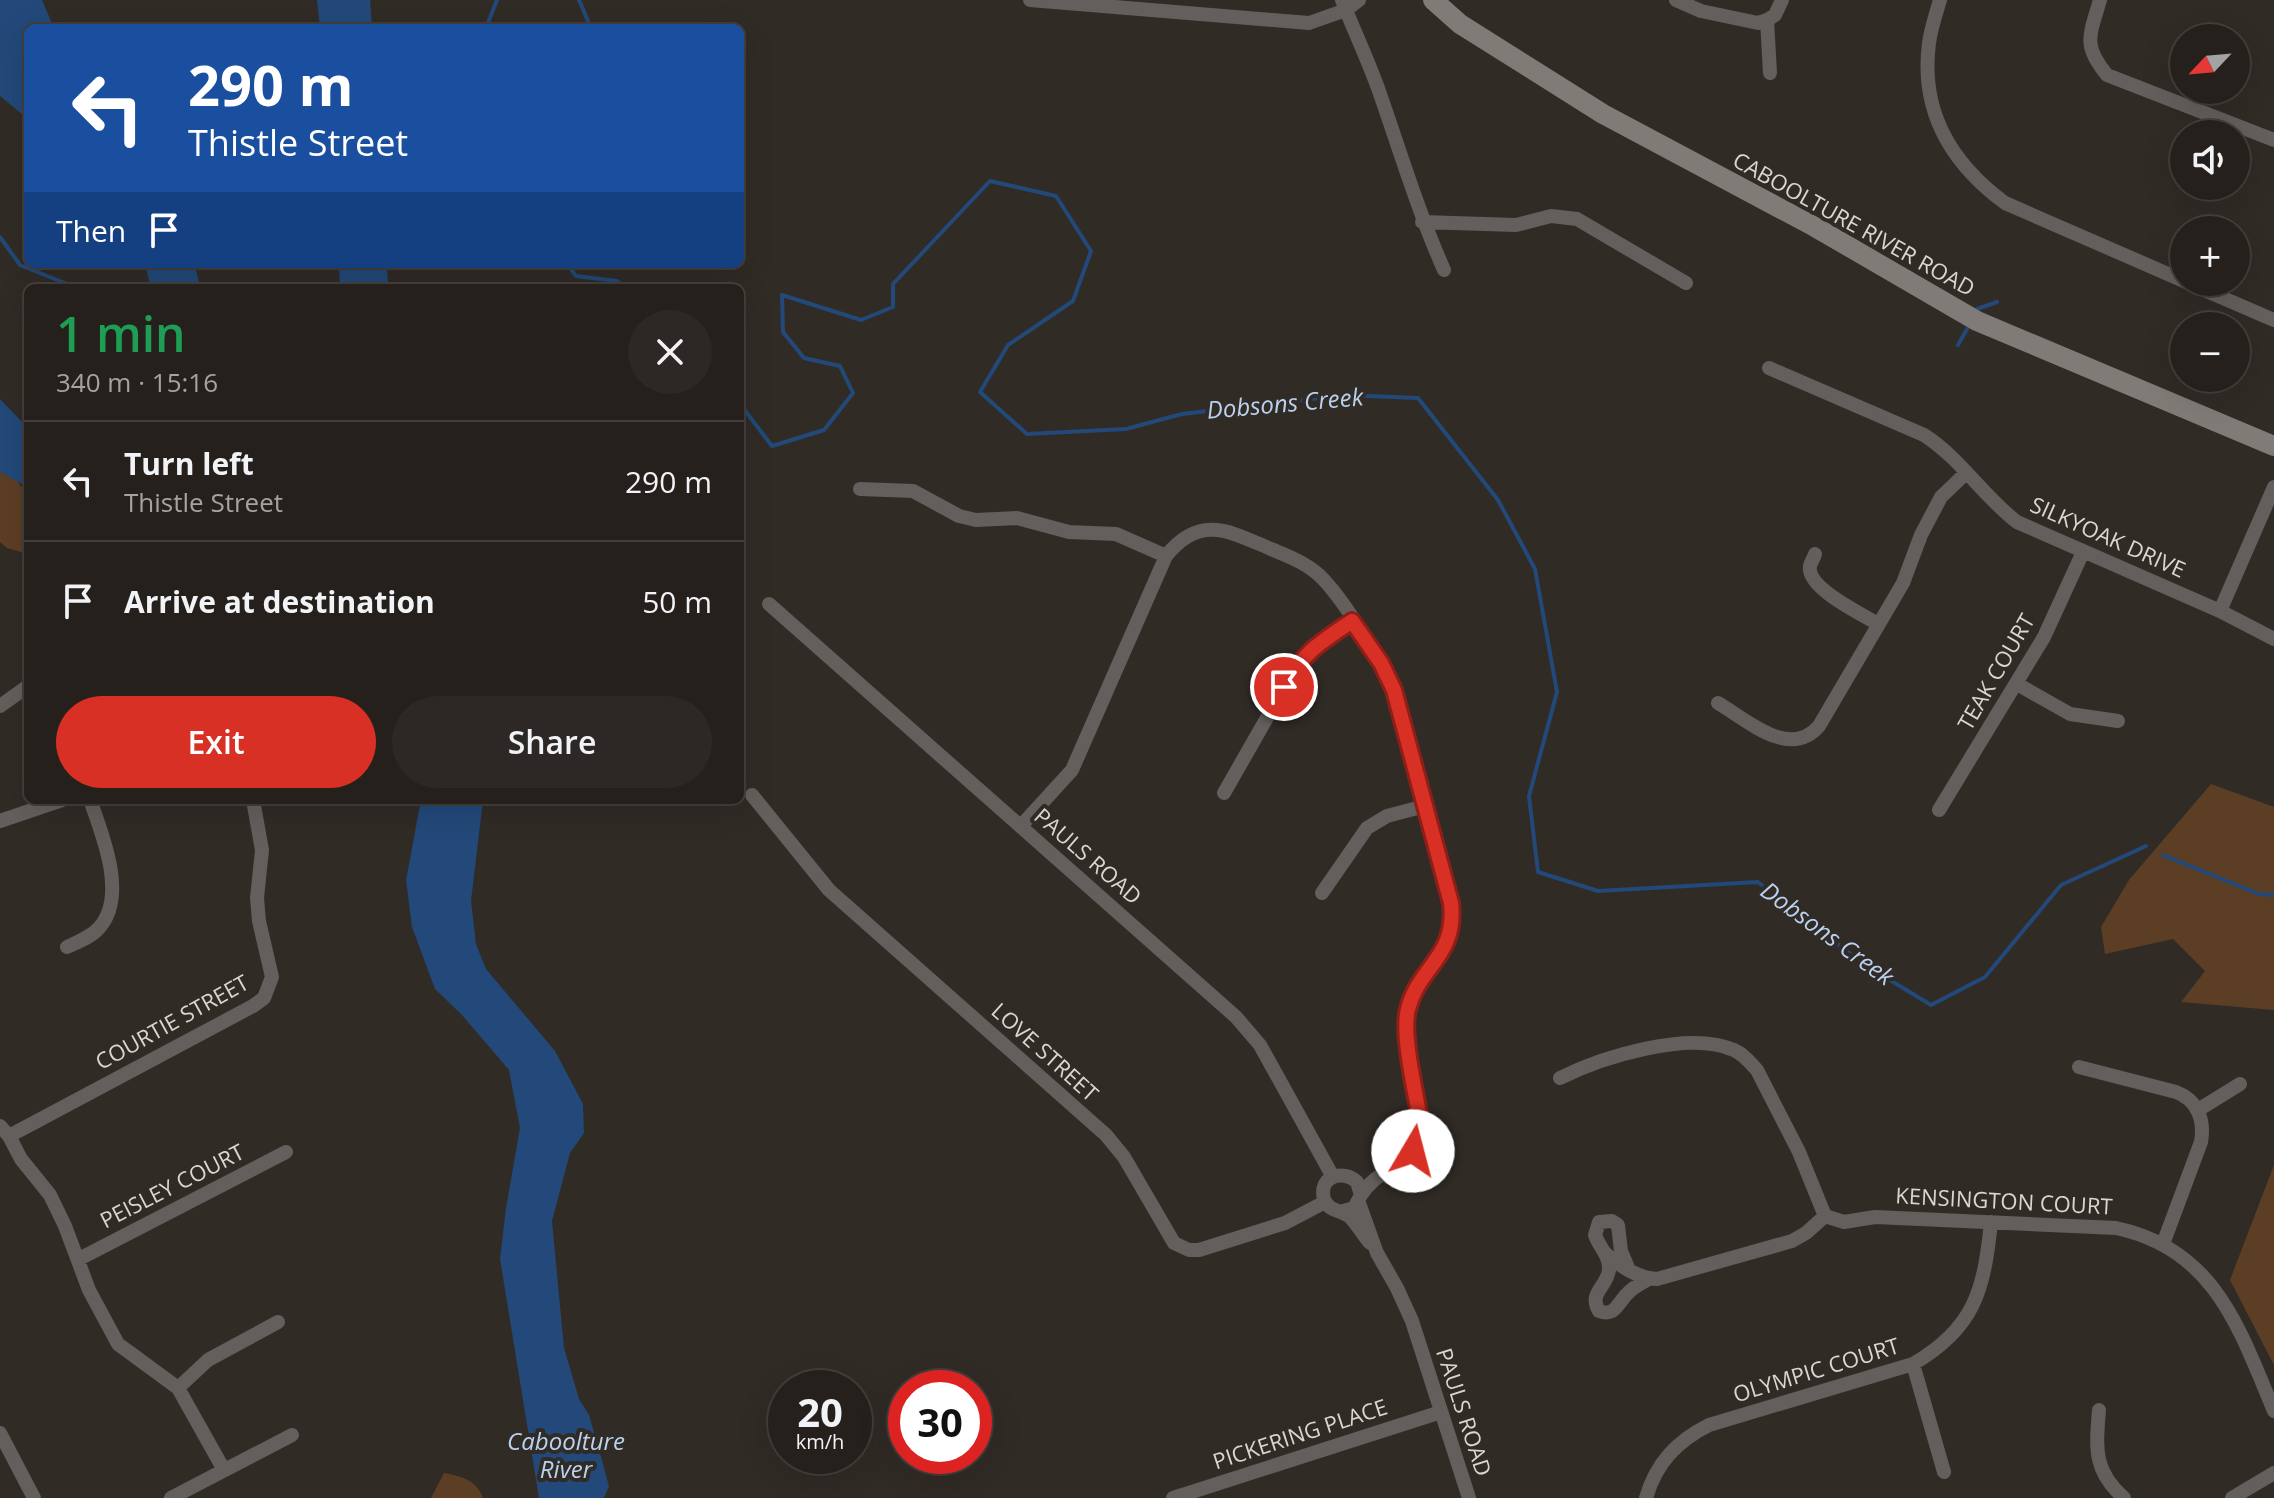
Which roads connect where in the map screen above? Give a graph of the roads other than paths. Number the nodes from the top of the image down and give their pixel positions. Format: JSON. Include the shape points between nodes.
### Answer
{"nodes":[{"id":1,"x":1030,"y":0,"type":"edge"},
{"id":2,"x":1359,"y":0,"type":"edge"},
{"id":3,"x":1433,"y":0,"type":"edge"},
{"id":4,"x":1676,"y":0,"type":"edge"},
{"id":5,"x":1782,"y":0,"type":"edge"},
{"id":6,"x":1940,"y":0,"type":"edge"},
{"id":7,"x":2100,"y":0,"type":"edge"},
{"id":8,"x":1091,"y":3,"type":"edge"},
{"id":9,"x":1344,"y":5,"type":"edge"},
{"id":10,"x":1767,"y":20,"type":"junction"},
{"id":11,"x":1770,"y":73,"type":"dead end"},
{"id":12,"x":2274,"y":140,"type":"edge"},
{"id":13,"x":1422,"y":222,"type":"junction"},
{"id":14,"x":1444,"y":270,"type":"dead end"},
{"id":15,"x":2170,"y":275,"type":"edge"},
{"id":16,"x":1686,"y":283,"type":"dead end"},
{"id":17,"x":2218,"y":296,"type":"edge"},
{"id":18,"x":2274,"y":320,"type":"edge"},
{"id":19,"x":1769,"y":368,"type":"dead end"},
{"id":20,"x":2274,"y":446,"type":"edge"},
{"id":21,"x":1966,"y":473,"type":"junction"},
{"id":22,"x":2274,"y":487,"type":"edge"},
{"id":23,"x":860,"y":489,"type":"dead end"},
{"id":24,"x":2083,"y":552,"type":"junction"},
{"id":25,"x":1815,"y":554,"type":"dead end"},
{"id":26,"x":1166,"y":556,"type":"junction"},
{"id":27,"x":769,"y":604,"type":"dead end"},
{"id":28,"x":2220,"y":611,"type":"junction"},
{"id":29,"x":1352,"y":621,"type":"junction"},
{"id":30,"x":1878,"y":624,"type":"junction"},
{"id":31,"x":2274,"y":639,"type":"edge"},
{"id":32,"x":2017,"y":684,"type":"junction"},
{"id":33,"x":24,"y":689,"type":"edge"},
{"id":34,"x":1718,"y":703,"type":"dead end"},
{"id":35,"x":0,"y":706,"type":"edge"},
{"id":36,"x":2118,"y":721,"type":"dead end"},
{"id":37,"x":1224,"y":793,"type":"dead end"},
{"id":38,"x":752,"y":795,"type":"dead end"},
{"id":39,"x":50,"y":804,"type":"edge"},
{"id":40,"x":91,"y":804,"type":"edge"},
{"id":41,"x":254,"y":804,"type":"edge"},
{"id":42,"x":1425,"y":806,"type":"junction"},
{"id":43,"x":1939,"y":810,"type":"dead end"},
{"id":44,"x":0,"y":821,"type":"edge"},
{"id":45,"x":1021,"y":826,"type":"junction"},
{"id":46,"x":1322,"y":893,"type":"dead end"},
{"id":47,"x":67,"y":947,"type":"dead end"},
{"id":48,"x":2079,"y":1067,"type":"dead end"},
{"id":49,"x":1560,"y":1078,"type":"dead end"},
{"id":50,"x":2240,"y":1084,"type":"dead end"},
{"id":51,"x":2198,"y":1110,"type":"junction"},
{"id":52,"x":4,"y":1131,"type":"edge"},
{"id":53,"x":286,"y":1152,"type":"dead end"},
{"id":54,"x":1393,"y":1166,"type":"junction"},
{"id":55,"x":1333,"y":1177,"type":"junction"},
{"id":56,"x":1352,"y":1177,"type":"junction"},
{"id":57,"x":1360,"y":1199,"type":"junction"},
{"id":58,"x":1325,"y":1202,"type":"junction"},
{"id":59,"x":1340,"y":1212,"type":"junction"},
{"id":60,"x":1825,"y":1216,"type":"junction"},
{"id":61,"x":1991,"y":1222,"type":"junction"},
{"id":62,"x":2163,"y":1244,"type":"junction"},
{"id":63,"x":1377,"y":1253,"type":"junction"},
{"id":64,"x":1605,"y":1253,"type":"junction"},
{"id":65,"x":79,"y":1259,"type":"junction"},
{"id":66,"x":1629,"y":1271,"type":"junction"},
{"id":67,"x":1649,"y":1279,"type":"junction"},
{"id":68,"x":278,"y":1322,"type":"dead end"},
{"id":69,"x":1913,"y":1364,"type":"junction"},
{"id":70,"x":178,"y":1388,"type":"junction"},
{"id":71,"x":2099,"y":1410,"type":"dead end"},
{"id":72,"x":2274,"y":1411,"type":"edge"},
{"id":73,"x":1441,"y":1412,"type":"junction"},
{"id":74,"x":0,"y":1433,"type":"edge"},
{"id":75,"x":292,"y":1435,"type":"dead end"},
{"id":76,"x":224,"y":1470,"type":"junction"},
{"id":77,"x":1944,"y":1472,"type":"dead end"},
{"id":78,"x":2274,"y":1473,"type":"edge"},
{"id":79,"x":34,"y":1498,"type":"edge"},
{"id":80,"x":171,"y":1498,"type":"edge"},
{"id":81,"x":1173,"y":1498,"type":"edge"},
{"id":82,"x":1469,"y":1498,"type":"edge"},
{"id":83,"x":1646,"y":1498,"type":"edge"},
{"id":84,"x":2124,"y":1498,"type":"edge"},
{"id":85,"x":2232,"y":1498,"type":"edge"}],
"edges":[{"from":1,"to":8,"type":"street"},
{"from":2,"to":9,"type":"street"},
{"from":3,"to":20,"type":"main road","name":"CABOOLTURE RIVER ROAD","via":[[1460,24],[1603,114],[1977,321]]},
{"from":4,"to":10,"type":"street","via":[[1701,11],[1758,23]]},
{"from":5,"to":10,"type":"street"},
{"from":6,"to":15,"type":"street","via":[[1929,41],[1930,95],[1961,164],[2005,203]]},
{"from":7,"to":12,"type":"street","via":[[2090,45],[2092,57],[2107,75]]},
{"from":8,"to":9,"type":"street","via":[[1309,23]]},
{"from":9,"to":13,"type":"street"},
{"from":10,"to":11,"type":"street"},
{"from":13,"to":14,"type":"street"},
{"from":13,"to":16,"type":"street","via":[[1516,225],[1551,216],[1577,219]]},
{"from":17,"to":18,"type":"street"},
{"from":19,"to":21,"type":"street","name":"SILKYOAK DRIVE","via":[[1924,435]]},
{"from":21,"to":24,"type":"street","name":"SILKYOAK DRIVE","via":[[2017,522]]},
{"from":21,"to":30,"type":"street","via":[[1941,497],[1903,583]]},
{"from":22,"to":28,"type":"street"},
{"from":23,"to":26,"type":"street","via":[[913,491],[976,520],[1017,518],[1069,532],[1116,534]]},
{"from":24,"to":28,"type":"street","name":"SILKYOAK DRIVE"},
{"from":24,"to":32,"type":"street","name":"TEAK COURT"},
{"from":25,"to":30,"type":"street","via":[[1811,577],[1821,589]]},
{"from":26,"to":29,"type":"street","via":[[1196,531],[1229,531],[1314,571]]},
{"from":26,"to":45,"type":"street","via":[[1072,770]]},
{"from":27,"to":45,"type":"street","name":"PAULS ROAD"},
{"from":28,"to":31,"type":"street","name":"SILKYOAK DRIVE"},
{"from":29,"to":37,"type":"street","via":[[1300,660]]},
{"from":29,"to":42,"type":"street","via":[[1394,690]]},
{"from":30,"to":34,"type":"street","via":[[1811,735],[1791,741],[1779,738]]},
{"from":32,"to":36,"type":"street","via":[[2070,714]]},
{"from":32,"to":43,"type":"street","name":"TEAK COURT"},
{"from":33,"to":35,"type":"street"},
{"from":38,"to":58,"type":"street","name":"LOVE STREET","via":[[829,890],[1106,1135],[1174,1243],[1199,1250],[1285,1223]]},
{"from":39,"to":44,"type":"street"},
{"from":40,"to":47,"type":"street","via":[[112,867],[111,896],[98,929]]},
{"from":41,"to":52,"type":"street","name":"COURTIE STREET","via":[[262,850],[259,921],[272,977],[264,998]]},
{"from":42,"to":46,"type":"street","via":[[1387,816],[1367,828]]},
{"from":42,"to":54,"type":"street","via":[[1453,920],[1445,948],[1408,1010],[1421,1126],[1413,1151]]},
{"from":45,"to":55,"type":"street","name":"PAULS ROAD","via":[[1236,1017],[1260,1045]]},
{"from":48,"to":51,"type":"street","via":[[2176,1092]]},
{"from":49,"to":60,"type":"street","via":[[1652,1047],[1706,1044],[1735,1051],[1757,1070]]},
{"from":50,"to":51,"type":"street"},
{"from":51,"to":62,"type":"street","via":[[2201,1142]]},
{"from":52,"to":65,"type":"street","via":[[50,1195]]},
{"from":53,"to":65,"type":"street","name":"PEISLEY COURT"},
{"from":54,"to":56,"type":"street"},
{"from":54,"to":57,"type":"street"},
{"from":55,"to":56,"type":"street"},
{"from":55,"to":58,"type":"street","via":[[1323,1191]]},
{"from":56,"to":57,"type":"street"},
{"from":57,"to":59,"type":"street","via":[[1354,1208]]},
{"from":57,"to":63,"type":"street","name":"PAULS ROAD"},
{"from":58,"to":59,"type":"street"},
{"from":59,"to":63,"type":"street","name":"PAULS ROAD","via":[[1349,1216]]},
{"from":60,"to":61,"type":"street","name":"KENSINGTON COURT","via":[[1844,1222],[1875,1217]]},
{"from":60,"to":67,"type":"street","via":[[1792,1241]]},
{"from":61,"to":62,"type":"street","name":"KENSINGTON COURT","via":[[2116,1228]]},
{"from":61,"to":69,"type":"street","name":"OLYMPIC COURT","via":[[1987,1267],[1970,1314],[1956,1333]]},
{"from":62,"to":72,"type":"street","name":"KENSINGTON COURT","via":[[2193,1264],[2217,1292]]},
{"from":63,"to":73,"type":"street","name":"PAULS ROAD","via":[[1412,1321]]},
{"from":64,"to":66,"type":"street"},
{"from":64,"to":66,"type":"street","via":[[1595,1235],[1595,1227],[1605,1220],[1618,1225]]},
{"from":64,"to":67,"type":"street","via":[[1609,1270],[1594,1300],[1599,1311],[1614,1311]]},
{"from":65,"to":70,"type":"street","via":[[118,1344]]},
{"from":66,"to":67,"type":"street"},
{"from":68,"to":70,"type":"street","via":[[208,1360]]},
{"from":69,"to":77,"type":"street"},
{"from":69,"to":83,"type":"street","name":"OLYMPIC COURT","via":[[1686,1436],[1654,1475]]},
{"from":70,"to":76,"type":"street"},
{"from":71,"to":84,"type":"street","via":[[2098,1462]]},
{"from":73,"to":81,"type":"street","name":"PICKERING PLACE"},
{"from":73,"to":82,"type":"street","name":"PAULS ROAD"},
{"from":74,"to":79,"type":"street"},
{"from":75,"to":76,"type":"street"},
{"from":76,"to":80,"type":"street"},
{"from":78,"to":85,"type":"street"}]}
